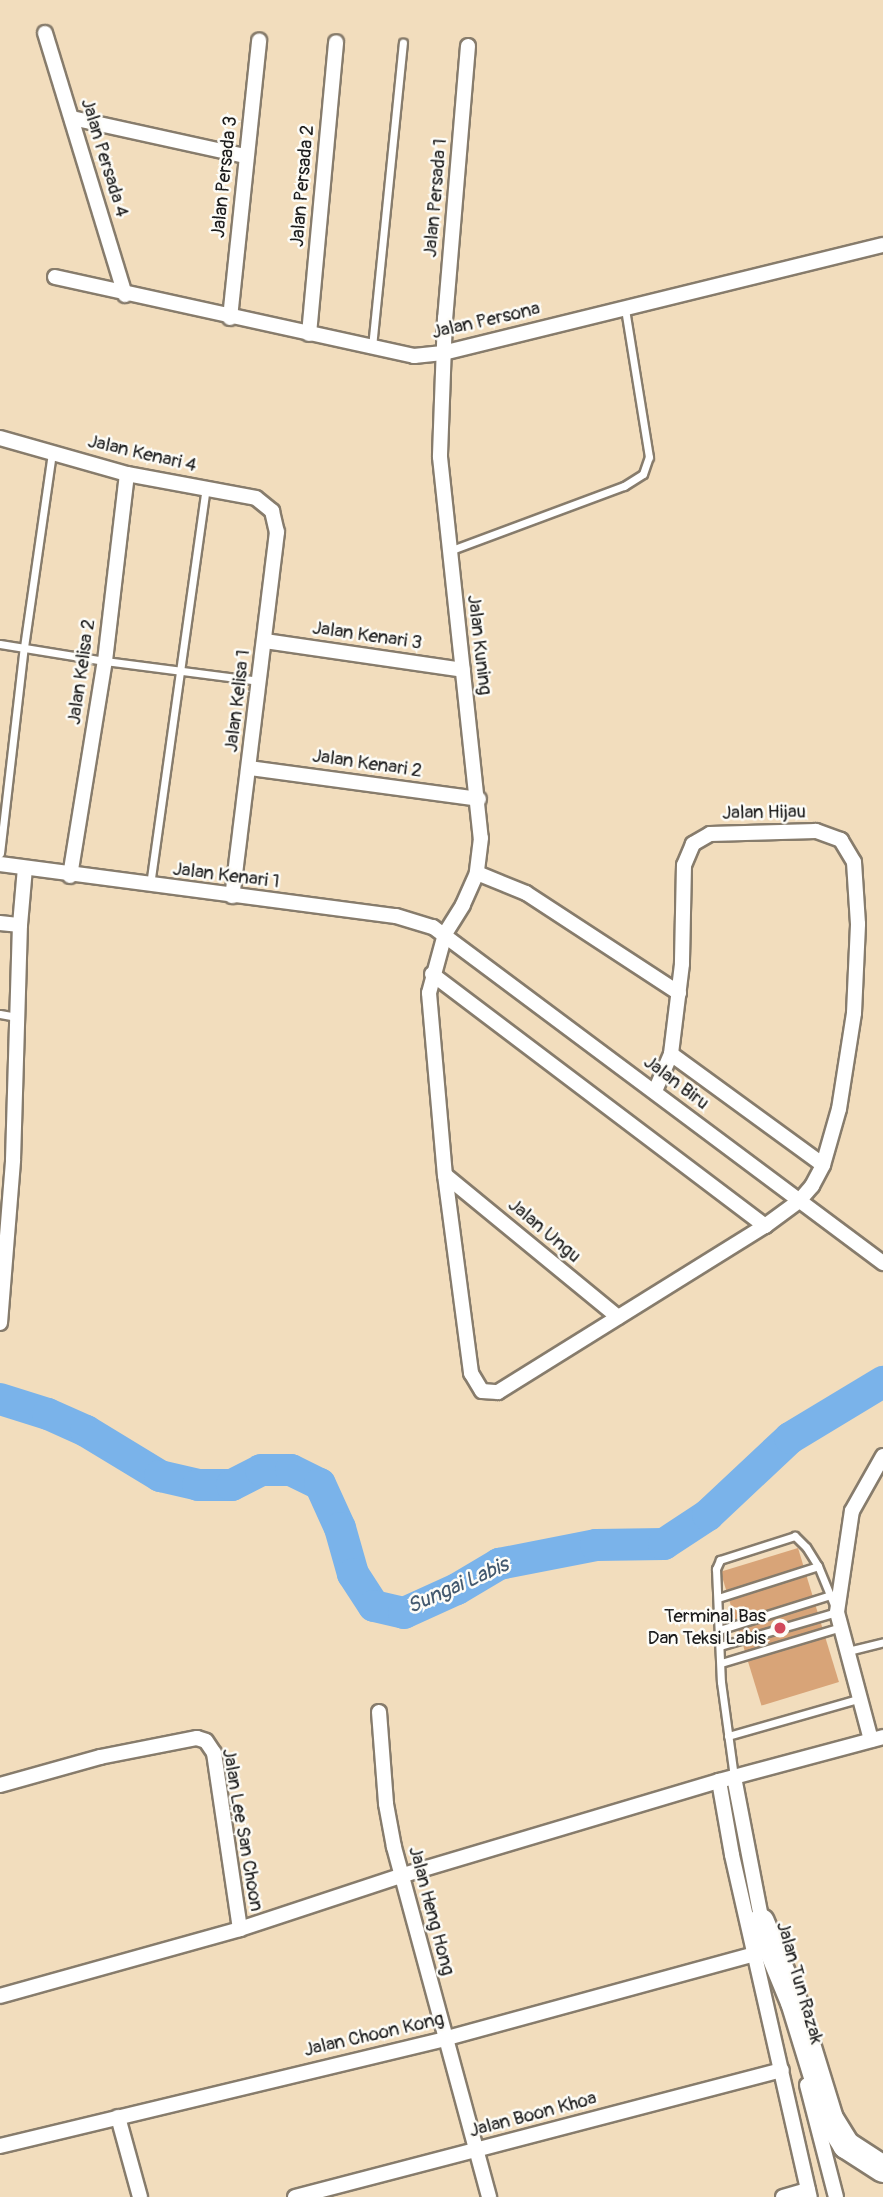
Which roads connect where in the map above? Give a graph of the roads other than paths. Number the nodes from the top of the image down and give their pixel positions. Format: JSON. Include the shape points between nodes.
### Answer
{"nodes":[{"id":1,"x":45,"y":33,"type":"dead end"},
{"id":2,"x":259,"y":41,"type":"dead end"},
{"id":3,"x":336,"y":43,"type":"dead end"},
{"id":4,"x":403,"y":43,"type":"dead end"},
{"id":5,"x":468,"y":46,"type":"dead end"},
{"id":6,"x":72,"y":118,"type":"junction"},
{"id":7,"x":245,"y":156,"type":"junction"},
{"id":8,"x":883,"y":245,"type":"edge"},
{"id":9,"x":55,"y":277,"type":"dead end"},
{"id":10,"x":125,"y":295,"type":"junction"},
{"id":11,"x":625,"y":309,"type":"junction"},
{"id":12,"x":230,"y":318,"type":"junction"},
{"id":13,"x":309,"y":334,"type":"junction"},
{"id":14,"x":372,"y":348,"type":"junction"},
{"id":15,"x":443,"y":353,"type":"junction"},
{"id":16,"x":0,"y":438,"type":"edge"},
{"id":17,"x":52,"y":452,"type":"junction"},
{"id":18,"x":127,"y":474,"type":"junction"},
{"id":19,"x":206,"y":489,"type":"junction"},
{"id":20,"x":272,"y":511,"type":"joint"},
{"id":21,"x":448,"y":551,"type":"junction"},
{"id":22,"x":265,"y":641,"type":"junction"},
{"id":23,"x":0,"y":644,"type":"edge"},
{"id":24,"x":24,"y":647,"type":"junction"},
{"id":25,"x":104,"y":661,"type":"junction"},
{"id":26,"x":181,"y":670,"type":"junction"},
{"id":27,"x":463,"y":670,"type":"junction"},
{"id":28,"x":261,"y":681,"type":"junction"},
{"id":29,"x":250,"y":768,"type":"junction"},
{"id":30,"x":479,"y":799,"type":"junction"},
{"id":31,"x":0,"y":853,"type":"edge"},
{"id":32,"x":0,"y":864,"type":"edge"},
{"id":33,"x":25,"y":868,"type":"junction"},
{"id":34,"x":477,"y":873,"type":"junction"},
{"id":35,"x":69,"y":876,"type":"junction"},
{"id":36,"x":150,"y":886,"type":"junction"},
{"id":37,"x":232,"y":896,"type":"junction"},
{"id":38,"x":0,"y":923,"type":"edge"},
{"id":39,"x":20,"y":925,"type":"junction"},
{"id":40,"x":445,"y":934,"type":"junction"},
{"id":41,"x":432,"y":974,"type":"junction"},
{"id":42,"x":679,"y":993,"type":"junction"},
{"id":43,"x":0,"y":1014,"type":"edge"},
{"id":44,"x":17,"y":1017,"type":"junction"},
{"id":45,"x":671,"y":1054,"type":"junction"},
{"id":46,"x":7,"y":1088,"type":"edge"},
{"id":47,"x":655,"y":1091,"type":"junction"},
{"id":48,"x":6,"y":1159,"type":"edge"},
{"id":49,"x":824,"y":1165,"type":"junction"},
{"id":50,"x":445,"y":1175,"type":"junction"},
{"id":51,"x":799,"y":1201,"type":"junction"},
{"id":52,"x":765,"y":1226,"type":"junction"},
{"id":53,"x":4,"y":1237,"type":"edge"},
{"id":54,"x":883,"y":1263,"type":"edge"},
{"id":55,"x":618,"y":1317,"type":"junction"},
{"id":56,"x":0,"y":1323,"type":"edge"},
{"id":57,"x":883,"y":1456,"type":"edge"},
{"id":58,"x":818,"y":1566,"type":"junction"},
{"id":59,"x":831,"y":1595,"type":"junction"},
{"id":60,"x":718,"y":1598,"type":"junction"},
{"id":61,"x":837,"y":1612,"type":"junction"},
{"id":62,"x":841,"y":1627,"type":"junction"},
{"id":63,"x":719,"y":1630,"type":"junction"},
{"id":64,"x":883,"y":1642,"type":"edge"},
{"id":65,"x":720,"y":1646,"type":"junction"},
{"id":66,"x":848,"y":1651,"type":"junction"},
{"id":67,"x":721,"y":1663,"type":"junction"},
{"id":68,"x":861,"y":1698,"type":"junction"},
{"id":69,"x":379,"y":1712,"type":"dead end"},
{"id":70,"x":728,"y":1736,"type":"junction"},
{"id":71,"x":877,"y":1739,"type":"edge"},
{"id":72,"x":734,"y":1777,"type":"junction"},
{"id":73,"x":719,"y":1782,"type":"junction"},
{"id":74,"x":0,"y":1785,"type":"edge"},
{"id":75,"x":400,"y":1876,"type":"junction"},
{"id":76,"x":761,"y":1922,"type":"junction"},
{"id":77,"x":240,"y":1929,"type":"junction"},
{"id":78,"x":755,"y":1954,"type":"junction"},
{"id":79,"x":0,"y":1996,"type":"edge"},
{"id":80,"x":444,"y":2039,"type":"junction"},
{"id":81,"x":782,"y":2070,"type":"junction"},
{"id":82,"x":118,"y":2117,"type":"junction"},
{"id":83,"x":0,"y":2146,"type":"edge"},
{"id":84,"x":476,"y":2150,"type":"junction"},
{"id":85,"x":882,"y":2168,"type":"edge"},
{"id":86,"x":809,"y":2194,"type":"edge"},
{"id":87,"x":140,"y":2197,"type":"edge"},
{"id":88,"x":295,"y":2197,"type":"edge"},
{"id":89,"x":489,"y":2197,"type":"edge"},
{"id":90,"x":783,"y":2197,"type":"edge"},
{"id":91,"x":836,"y":2197,"type":"edge"}],
"edges":[{"from":1,"to":6,"type":"street","name":"Jalan Persada 4"},
{"from":2,"to":7,"type":"street","name":"Jalan Persada 3"},
{"from":3,"to":13,"type":"street","name":"Jalan Persada 2"},
{"from":4,"to":14,"type":"lane"},
{"from":5,"to":15,"type":"street","name":"Jalan Persada 1"},
{"from":6,"to":7,"type":"street"},
{"from":6,"to":10,"type":"street","name":"Jalan Persada 4"},
{"from":7,"to":12,"type":"street","name":"Jalan Persada 3"},
{"from":8,"to":11,"type":"street","name":"Jalan Persona"},
{"from":9,"to":10,"type":"street","name":"Jalan Persona"},
{"from":10,"to":12,"type":"street","name":"Jalan Persona"},
{"from":11,"to":15,"type":"street","name":"Jalan Persona"},
{"from":11,"to":21,"type":"lane","via":[[649,457],[643,474],[624,486]]},
{"from":12,"to":13,"type":"street","name":"Jalan Persona"},
{"from":13,"to":14,"type":"street","name":"Jalan Persona"},
{"from":14,"to":15,"type":"street","name":"Jalan Persona","via":[[414,356]]},
{"from":15,"to":21,"type":"street","name":"Jalan Kuning","via":[[440,457]]},
{"from":16,"to":17,"type":"street","name":"Jalan Kenari 4"},
{"from":17,"to":18,"type":"street","name":"Jalan Kenari 4"},
{"from":17,"to":24,"type":"lane"},
{"from":18,"to":19,"type":"street","name":"Jalan Kenari 4"},
{"from":18,"to":25,"type":"street","name":"Jalan Kelisa 2"},
{"from":19,"to":20,"type":"street","name":"Jalan Kenari 4","via":[[256,498]]},
{"from":19,"to":26,"type":"lane"},
{"from":20,"to":22,"type":"street","name":"Jalan Kelisa 1","via":[[277,532]]},
{"from":21,"to":27,"type":"street","name":"Jalan Kuning"},
{"from":22,"to":27,"type":"street","name":"Jalan Kenari 3"},
{"from":22,"to":28,"type":"street","name":"Jalan Kelisa 1"},
{"from":23,"to":24,"type":"lane"},
{"from":24,"to":25,"type":"lane"},
{"from":24,"to":31,"type":"lane"},
{"from":25,"to":26,"type":"lane"},
{"from":25,"to":35,"type":"street","name":"Jalan Kelisa 2"},
{"from":26,"to":28,"type":"lane"},
{"from":26,"to":36,"type":"lane"},
{"from":27,"to":30,"type":"street","name":"Jalan Kuning"},
{"from":28,"to":29,"type":"street","name":"Jalan Kelisa 1"},
{"from":29,"to":30,"type":"street","name":"Jalan Kenari 2"},
{"from":29,"to":37,"type":"street","name":"Jalan Kelisa 1"},
{"from":30,"to":34,"type":"street","name":"Jalan Kuning"},
{"from":32,"to":33,"type":"street","name":"Jalan Kenari 1"},
{"from":33,"to":35,"type":"street","name":"Jalan Kenari 1"},
{"from":33,"to":39,"type":"street"},
{"from":34,"to":40,"type":"street","name":"Jalan Kuning"},
{"from":34,"to":42,"type":"street","via":[[526,892]]},
{"from":35,"to":36,"type":"street","name":"Jalan Kenari 1"},
{"from":36,"to":37,"type":"street","name":"Jalan Kenari 1"},
{"from":37,"to":40,"type":"street","name":"Jalan Kenari 1","via":[[396,916]]},
{"from":38,"to":39,"type":"street"},
{"from":39,"to":44,"type":"street"},
{"from":40,"to":41,"type":"street","name":"Jalan Kuning"},
{"from":40,"to":47,"type":"street","name":"Jalan Biru"},
{"from":41,"to":50,"type":"street","name":"Jalan Kuning","via":[[429,993]]},
{"from":41,"to":52,"type":"street"},
{"from":42,"to":45,"type":"street","name":"Jalan Hijau"},
{"from":42,"to":49,"type":"street","name":"Jalan Hijau","via":[[684,865],[693,844],[710,834],[816,831],[841,840],[854,862],[858,924],[848,1061]]},
{"from":43,"to":44,"type":"lane"},
{"from":44,"to":46,"type":"street"},
{"from":45,"to":47,"type":"street","name":"Jalan Hijau"},
{"from":45,"to":49,"type":"street"},
{"from":46,"to":48,"type":"street"},
{"from":47,"to":51,"type":"street","name":"Jalan Biru"},
{"from":48,"to":53,"type":"street"},
{"from":49,"to":51,"type":"street","name":"Jalan Hijau"},
{"from":50,"to":55,"type":"street","name":"Jalan Ungu"},
{"from":50,"to":55,"type":"street","name":"Jalan Hijau","via":[[471,1373],[482,1391],[498,1392]]},
{"from":51,"to":52,"type":"street","name":"Jalan Hijau"},
{"from":51,"to":54,"type":"street","name":"Jalan Biru"},
{"from":52,"to":55,"type":"street","name":"Jalan Hijau"},
{"from":53,"to":56,"type":"street"},
{"from":57,"to":61,"type":"street","via":[[852,1511]]},
{"from":58,"to":59,"type":"lane"},
{"from":58,"to":60,"type":"lane"},
{"from":58,"to":60,"type":"lane","via":[[795,1536],[782,1540],[720,1560],[716,1569]]},
{"from":59,"to":61,"type":"lane"},
{"from":59,"to":63,"type":"lane"},
{"from":60,"to":63,"type":"lane"},
{"from":61,"to":62,"type":"street"},
{"from":61,"to":65,"type":"lane"},
{"from":62,"to":66,"type":"street"},
{"from":62,"to":67,"type":"lane"},
{"from":63,"to":65,"type":"lane"},
{"from":64,"to":66,"type":"lane"},
{"from":65,"to":67,"type":"lane"},
{"from":66,"to":68,"type":"street"},
{"from":67,"to":70,"type":"lane"},
{"from":68,"to":70,"type":"lane"},
{"from":68,"to":71,"type":"street"},
{"from":69,"to":75,"type":"street","name":"Jalan Heng Hong","via":[[386,1804]]},
{"from":70,"to":72,"type":"lane"},
{"from":71,"to":72,"type":"street"},
{"from":72,"to":73,"type":"street"},
{"from":72,"to":76,"type":"street","name":"Jalan Tun Razak"},
{"from":73,"to":75,"type":"street"},
{"from":73,"to":78,"type":"street","name":"Jalan Tun Razak"},
{"from":74,"to":77,"type":"street","name":"Jalan Lee San Choon","via":[[100,1757],[197,1738],[206,1741],[214,1753]]},
{"from":75,"to":77,"type":"street"},
{"from":75,"to":80,"type":"street","name":"Jalan Heng Hong"},
{"from":76,"to":85,"type":"highway","via":[[794,2002],[830,2119],[846,2145]]},
{"from":76,"to":91,"type":"street","name":"Jalan Tun Razak"},
{"from":77,"to":79,"type":"street"},
{"from":78,"to":80,"type":"street","name":"Jalan Choon Kong"},
{"from":78,"to":81,"type":"street","name":"Jalan Tun Razak"},
{"from":80,"to":82,"type":"street","name":"Jalan Choon Kong"},
{"from":80,"to":84,"type":"street","name":"Jalan Heng Hong"},
{"from":81,"to":84,"type":"street","name":"Jalan Boon Khoa"},
{"from":81,"to":86,"type":"street","name":"Jalan Tun Razak"},
{"from":82,"to":83,"type":"street","name":"Jalan Choon Kong"},
{"from":82,"to":87,"type":"street"},
{"from":84,"to":88,"type":"street","name":"Jalan Boon Khoa"},
{"from":84,"to":89,"type":"street","name":"Jalan Heng Hong"},
{"from":86,"to":90,"type":"street"}]}
